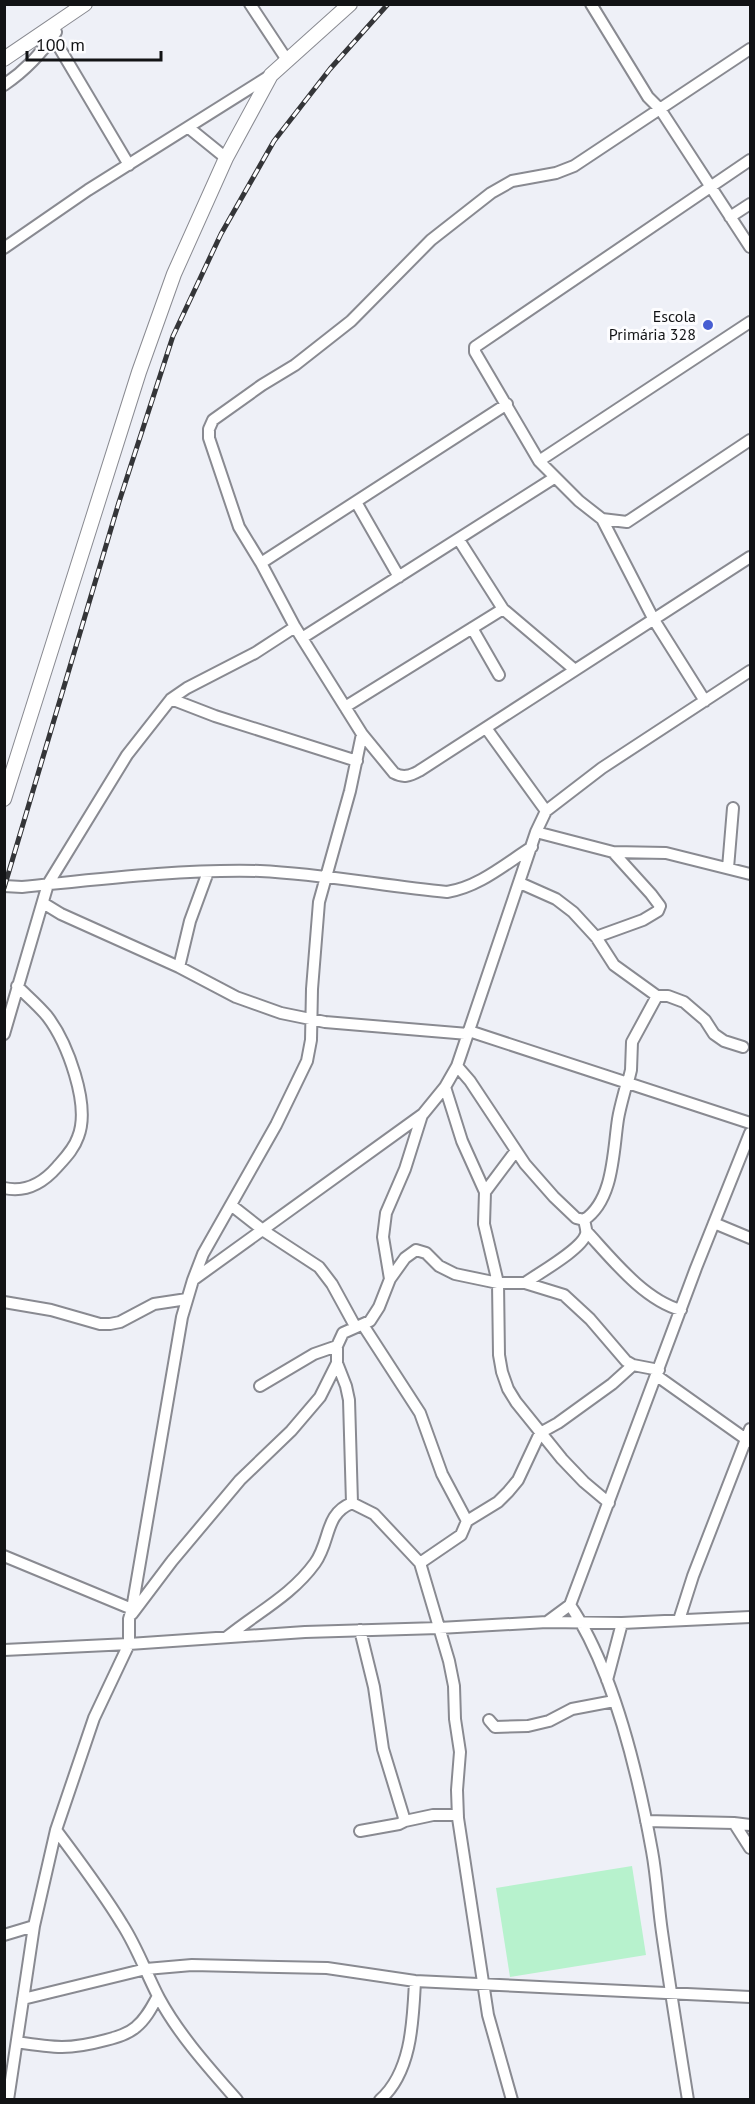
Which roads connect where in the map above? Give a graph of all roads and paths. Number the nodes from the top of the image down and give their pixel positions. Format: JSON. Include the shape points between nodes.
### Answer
{"nodes":[{"id":1,"x":85,"y":4,"type":"edge"},
{"id":2,"x":250,"y":4,"type":"edge"},
{"id":3,"x":350,"y":4,"type":"edge"},
{"id":4,"x":591,"y":4,"type":"edge"},
{"id":5,"x":66,"y":18,"type":"junction"},
{"id":6,"x":53,"y":37,"type":"junction"},
{"id":7,"x":750,"y":49,"type":"edge"},
{"id":8,"x":4,"y":59,"type":"edge"},
{"id":9,"x":287,"y":60,"type":"junction"},
{"id":10,"x":271,"y":75,"type":"junction"},
{"id":11,"x":4,"y":85,"type":"edge"},
{"id":12,"x":660,"y":109,"type":"junction"},
{"id":13,"x":189,"y":128,"type":"junction"},
{"id":14,"x":226,"y":158,"type":"junction"},
{"id":15,"x":750,"y":160,"type":"edge"},
{"id":16,"x":129,"y":165,"type":"junction"},
{"id":17,"x":710,"y":187,"type":"junction"},
{"id":18,"x":750,"y":204,"type":"edge"},
{"id":19,"x":730,"y":217,"type":"junction"},
{"id":20,"x":750,"y":247,"type":"edge"},
{"id":21,"x":4,"y":249,"type":"edge"},
{"id":22,"x":750,"y":322,"type":"edge"},
{"id":23,"x":507,"y":404,"type":"junction"},
{"id":24,"x":750,"y":440,"type":"edge"},
{"id":25,"x":540,"y":461,"type":"junction"},
{"id":26,"x":554,"y":478,"type":"junction"},
{"id":27,"x":356,"y":502,"type":"junction"},
{"id":28,"x":602,"y":519,"type":"junction"},
{"id":29,"x":459,"y":540,"type":"junction"},
{"id":30,"x":750,"y":557,"type":"edge"},
{"id":31,"x":261,"y":562,"type":"junction"},
{"id":32,"x":399,"y":577,"type":"junction"},
{"id":33,"x":503,"y":609,"type":"junction"},
{"id":34,"x":654,"y":620,"type":"junction"},
{"id":35,"x":295,"y":627,"type":"junction"},
{"id":36,"x":472,"y":628,"type":"junction"},
{"id":37,"x":302,"y":638,"type":"junction"},
{"id":38,"x":575,"y":670,"type":"junction"},
{"id":39,"x":750,"y":671,"type":"edge"},
{"id":40,"x":499,"y":675,"type":"dead end"},
{"id":41,"x":171,"y":699,"type":"junction"},
{"id":42,"x":705,"y":701,"type":"junction"},
{"id":43,"x":345,"y":707,"type":"junction"},
{"id":44,"x":486,"y":728,"type":"junction"},
{"id":45,"x":362,"y":734,"type":"junction"},
{"id":46,"x":357,"y":761,"type":"junction"},
{"id":47,"x":4,"y":799,"type":"edge"},
{"id":48,"x":733,"y":807,"type":"dead end"},
{"id":49,"x":546,"y":811,"type":"junction"},
{"id":50,"x":536,"y":832,"type":"junction"},
{"id":51,"x":532,"y":847,"type":"junction"},
{"id":52,"x":613,"y":852,"type":"junction"},
{"id":53,"x":729,"y":868,"type":"junction"},
{"id":54,"x":208,"y":872,"type":"junction"},
{"id":55,"x":750,"y":874,"type":"edge"},
{"id":56,"x":326,"y":876,"type":"junction"},
{"id":57,"x":520,"y":883,"type":"junction"},
{"id":58,"x":48,"y":884,"type":"junction"},
{"id":59,"x":4,"y":886,"type":"edge"},
{"id":60,"x":43,"y":903,"type":"junction"},
{"id":61,"x":596,"y":937,"type":"junction"},
{"id":62,"x":179,"y":967,"type":"junction"},
{"id":63,"x":17,"y":986,"type":"junction"},
{"id":64,"x":657,"y":996,"type":"junction"},
{"id":65,"x":312,"y":1019,"type":"junction"},
{"id":66,"x":468,"y":1033,"type":"junction"},
{"id":67,"x":4,"y":1034,"type":"edge"},
{"id":68,"x":742,"y":1047,"type":"dead end"},
{"id":69,"x":457,"y":1066,"type":"junction"},
{"id":70,"x":627,"y":1082,"type":"junction"},
{"id":71,"x":445,"y":1087,"type":"junction"},
{"id":72,"x":423,"y":1114,"type":"junction"},
{"id":73,"x":750,"y":1123,"type":"edge"},
{"id":74,"x":750,"y":1133,"type":"edge"},
{"id":75,"x":515,"y":1152,"type":"junction"},
{"id":76,"x":4,"y":1188,"type":"edge"},
{"id":77,"x":484,"y":1192,"type":"junction"},
{"id":78,"x":231,"y":1205,"type":"junction"},
{"id":79,"x":584,"y":1220,"type":"junction"},
{"id":80,"x":714,"y":1223,"type":"junction"},
{"id":81,"x":264,"y":1231,"type":"junction"},
{"id":82,"x":587,"y":1232,"type":"junction"},
{"id":83,"x":750,"y":1238,"type":"edge"},
{"id":84,"x":193,"y":1280,"type":"junction"},
{"id":85,"x":390,"y":1280,"type":"junction"},
{"id":86,"x":498,"y":1283,"type":"junction"},
{"id":87,"x":525,"y":1283,"type":"junction"},
{"id":88,"x":187,"y":1299,"type":"junction"},
{"id":89,"x":4,"y":1302,"type":"edge"},
{"id":90,"x":681,"y":1310,"type":"junction"},
{"id":91,"x":359,"y":1325,"type":"junction"},
{"id":92,"x":338,"y":1346,"type":"junction"},
{"id":93,"x":337,"y":1363,"type":"junction"},
{"id":94,"x":633,"y":1365,"type":"junction"},
{"id":95,"x":658,"y":1373,"type":"junction"},
{"id":96,"x":260,"y":1386,"type":"dead end"},
{"id":97,"x":750,"y":1430,"type":"edge"},
{"id":98,"x":540,"y":1433,"type":"junction"},
{"id":99,"x":749,"y":1442,"type":"edge"},
{"id":100,"x":352,"y":1503,"type":"junction"},
{"id":101,"x":609,"y":1503,"type":"junction"},
{"id":102,"x":467,"y":1521,"type":"junction"},
{"id":103,"x":4,"y":1556,"type":"edge"},
{"id":104,"x":420,"y":1563,"type":"junction"},
{"id":105,"x":570,"y":1605,"type":"junction"},
{"id":106,"x":130,"y":1614,"type":"junction"},
{"id":107,"x":750,"y":1617,"type":"edge"},
{"id":108,"x":679,"y":1620,"type":"junction"},
{"id":109,"x":547,"y":1622,"type":"junction"},
{"id":110,"x":622,"y":1623,"type":"junction"},
{"id":111,"x":583,"y":1624,"type":"junction"},
{"id":112,"x":439,"y":1628,"type":"junction"},
{"id":113,"x":360,"y":1630,"type":"junction"},
{"id":114,"x":227,"y":1636,"type":"junction"},
{"id":115,"x":129,"y":1644,"type":"junction"},
{"id":116,"x":4,"y":1650,"type":"edge"},
{"id":117,"x":607,"y":1681,"type":"junction"},
{"id":118,"x":614,"y":1701,"type":"junction"},
{"id":119,"x":489,"y":1720,"type":"dead end"},
{"id":120,"x":458,"y":1815,"type":"junction"},
{"id":121,"x":405,"y":1821,"type":"junction"},
{"id":122,"x":645,"y":1821,"type":"junction"},
{"id":123,"x":734,"y":1822,"type":"junction"},
{"id":124,"x":750,"y":1825,"type":"edge"},
{"id":125,"x":56,"y":1830,"type":"junction"},
{"id":126,"x":360,"y":1831,"type":"dead end"},
{"id":127,"x":750,"y":1848,"type":"edge"},
{"id":128,"x":34,"y":1926,"type":"junction"},
{"id":129,"x":4,"y":1935,"type":"edge"},
{"id":130,"x":146,"y":1969,"type":"junction"},
{"id":131,"x":415,"y":1981,"type":"junction"},
{"id":132,"x":482,"y":1984,"type":"junction"},
{"id":133,"x":671,"y":1992,"type":"junction"},
{"id":134,"x":158,"y":1996,"type":"junction"},
{"id":135,"x":750,"y":1996,"type":"edge"},
{"id":136,"x":23,"y":1999,"type":"junction"},
{"id":137,"x":17,"y":2042,"type":"junction"},
{"id":138,"x":8,"y":2100,"type":"edge"},
{"id":139,"x":237,"y":2100,"type":"edge"},
{"id":140,"x":380,"y":2100,"type":"edge"},
{"id":141,"x":512,"y":2100,"type":"edge"},
{"id":142,"x":688,"y":2100,"type":"edge"}],
"edges":[{"from":1,"to":5,"type":"street"},
{"from":2,"to":9,"type":"street"},
{"from":3,"to":9,"type":"street"},
{"from":4,"to":12,"type":"street","via":[[648,97]]},
{"from":5,"to":6,"type":"street"},
{"from":5,"to":8,"type":"street"},
{"from":6,"to":11,"type":"street","via":[[43,51]]},
{"from":6,"to":16,"type":"street"},
{"from":7,"to":12,"type":"street"},
{"from":9,"to":10,"type":"street"},
{"from":10,"to":13,"type":"street"},
{"from":10,"to":14,"type":"street"},
{"from":12,"to":17,"type":"street"},
{"from":12,"to":31,"type":"street","via":[[574,166],[512,181],[491,193],[431,240],[351,321],[213,420],[209,438],[226,494],[239,527]]},
{"from":13,"to":14,"type":"street"},
{"from":13,"to":16,"type":"street"},
{"from":14,"to":47,"type":"street","via":[[174,274],[139,372]]},
{"from":15,"to":17,"type":"street"},
{"from":16,"to":21,"type":"street"},
{"from":17,"to":19,"type":"street"},
{"from":17,"to":23,"type":"street","via":[[475,347]]},
{"from":18,"to":19,"type":"street"},
{"from":19,"to":20,"type":"street"},
{"from":22,"to":25,"type":"street"},
{"from":23,"to":25,"type":"street"},
{"from":23,"to":27,"type":"street"},
{"from":24,"to":28,"type":"street","via":[[627,522]]},
{"from":25,"to":26,"type":"street"},
{"from":26,"to":28,"type":"street"},
{"from":26,"to":29,"type":"street"},
{"from":27,"to":31,"type":"street"},
{"from":27,"to":32,"type":"street"},
{"from":28,"to":34,"type":"street"},
{"from":29,"to":32,"type":"street"},
{"from":29,"to":33,"type":"street"},
{"from":30,"to":34,"type":"street"},
{"from":31,"to":35,"type":"street"},
{"from":32,"to":37,"type":"street"},
{"from":33,"to":36,"type":"street"},
{"from":33,"to":38,"type":"street"},
{"from":34,"to":38,"type":"street"},
{"from":34,"to":42,"type":"street"},
{"from":35,"to":37,"type":"street"},
{"from":35,"to":41,"type":"street"},
{"from":36,"to":40,"type":"street"},
{"from":36,"to":43,"type":"street"},
{"from":37,"to":43,"type":"street"},
{"from":38,"to":44,"type":"street"},
{"from":39,"to":42,"type":"street"},
{"from":41,"to":46,"type":"street"},
{"from":41,"to":58,"type":"street","via":[[126,755]]},
{"from":42,"to":49,"type":"street","via":[[602,768]]},
{"from":43,"to":45,"type":"street"},
{"from":44,"to":45,"type":"street","via":[[419,771],[404,776],[394,773]]},
{"from":44,"to":49,"type":"street"},
{"from":45,"to":46,"type":"street"},
{"from":46,"to":56,"type":"street"},
{"from":48,"to":53,"type":"street"},
{"from":49,"to":50,"type":"street"},
{"from":50,"to":51,"type":"street"},
{"from":50,"to":52,"type":"street"},
{"from":51,"to":56,"type":"street","via":[[463,890],[447,892]]},
{"from":51,"to":57,"type":"street"},
{"from":52,"to":53,"type":"street","via":[[666,853]]},
{"from":52,"to":61,"type":"street","via":[[660,906],[643,921]]},
{"from":53,"to":55,"type":"street"},
{"from":54,"to":56,"type":"street"},
{"from":54,"to":58,"type":"street"},
{"from":54,"to":62,"type":"street"},
{"from":56,"to":65,"type":"street","via":[[316,924]]},
{"from":57,"to":61,"type":"street","via":[[556,899]]},
{"from":57,"to":66,"type":"street"},
{"from":58,"to":59,"type":"street"},
{"from":58,"to":60,"type":"street"},
{"from":60,"to":62,"type":"street"},
{"from":60,"to":63,"type":"street"},
{"from":61,"to":64,"type":"street","via":[[614,965]]},
{"from":62,"to":65,"type":"street","via":[[236,997]]},
{"from":63,"to":67,"type":"street"},
{"from":63,"to":76,"type":"street","via":[[60,1035],[78,1090],[82,1118],[78,1137],[48,1177],[30,1188]]},
{"from":64,"to":68,"type":"street","via":[[679,998],[705,1020],[714,1034]]},
{"from":64,"to":70,"type":"street","via":[[632,1042]]},
{"from":65,"to":66,"type":"street","via":[[374,1028]]},
{"from":65,"to":78,"type":"street","via":[[307,1061]]},
{"from":66,"to":69,"type":"street"},
{"from":66,"to":70,"type":"street"},
{"from":69,"to":71,"type":"street"},
{"from":69,"to":75,"type":"street"},
{"from":70,"to":73,"type":"street"},
{"from":70,"to":79,"type":"street","via":[[605,1192]]},
{"from":71,"to":72,"type":"street"},
{"from":71,"to":77,"type":"street","via":[[458,1131]]},
{"from":72,"to":81,"type":"street"},
{"from":72,"to":85,"type":"street","via":[[386,1213],[383,1237]]},
{"from":74,"to":80,"type":"street"},
{"from":75,"to":77,"type":"street"},
{"from":75,"to":79,"type":"street","via":[[554,1197],[576,1218]]},
{"from":77,"to":86,"type":"street","via":[[484,1224]]},
{"from":78,"to":81,"type":"street"},
{"from":78,"to":84,"type":"street"},
{"from":79,"to":82,"type":"street"},
{"from":80,"to":83,"type":"street"},
{"from":80,"to":90,"type":"street"},
{"from":81,"to":84,"type":"street"},
{"from":81,"to":91,"type":"street","via":[[319,1268]]},
{"from":82,"to":87,"type":"street","via":[[574,1250]]},
{"from":82,"to":90,"type":"street","via":[[654,1298]]},
{"from":84,"to":88,"type":"street"},
{"from":85,"to":86,"type":"street","via":[[405,1258],[416,1250],[455,1274]]},
{"from":85,"to":91,"type":"street","via":[[370,1321]]},
{"from":86,"to":87,"type":"street"},
{"from":86,"to":98,"type":"street","via":[[502,1372],[516,1402]]},
{"from":87,"to":94,"type":"street","via":[[564,1295]]},
{"from":88,"to":89,"type":"street","via":[[154,1304],[110,1324]]},
{"from":88,"to":106,"type":"street"},
{"from":90,"to":95,"type":"street"},
{"from":91,"to":92,"type":"street","via":[[343,1333]]},
{"from":91,"to":102,"type":"street","via":[[420,1413],[442,1474]]},
{"from":92,"to":93,"type":"street"},
{"from":92,"to":96,"type":"street","via":[[314,1354]]},
{"from":93,"to":100,"type":"street","via":[[349,1400]]},
{"from":93,"to":106,"type":"street","via":[[314,1405],[240,1480]]},
{"from":94,"to":95,"type":"street"},
{"from":94,"to":98,"type":"street","via":[[604,1390]]},
{"from":95,"to":99,"type":"street"},
{"from":95,"to":101,"type":"street"},
{"from":97,"to":99,"type":"street"},
{"from":98,"to":101,"type":"street","via":[[580,1478]]},
{"from":98,"to":102,"type":"street","via":[[518,1480],[498,1502]]},
{"from":99,"to":108,"type":"street"},
{"from":100,"to":104,"type":"street","via":[[380,1519]]},
{"from":100,"to":114,"type":"street","via":[[332,1519],[327,1542],[296,1586]]},
{"from":101,"to":105,"type":"street"},
{"from":102,"to":104,"type":"street","via":[[461,1535]]},
{"from":103,"to":106,"type":"street"},
{"from":104,"to":112,"type":"street"},
{"from":105,"to":109,"type":"street"},
{"from":105,"to":111,"type":"street"},
{"from":106,"to":115,"type":"street"},
{"from":107,"to":108,"type":"street"},
{"from":108,"to":110,"type":"street"},
{"from":109,"to":111,"type":"street"},
{"from":109,"to":112,"type":"street"},
{"from":110,"to":111,"type":"street"},
{"from":110,"to":117,"type":"street"},
{"from":111,"to":117,"type":"street"},
{"from":112,"to":113,"type":"street"},
{"from":112,"to":120,"type":"street","via":[[454,1686],[460,1752]]},
{"from":113,"to":114,"type":"street"},
{"from":113,"to":121,"type":"street","via":[[383,1749]]},
{"from":114,"to":115,"type":"street"},
{"from":115,"to":116,"type":"street"},
{"from":115,"to":125,"type":"street","via":[[94,1718]]},
{"from":117,"to":118,"type":"street"},
{"from":118,"to":119,"type":"street","via":[[572,1709],[528,1726],[495,1727]]},
{"from":118,"to":122,"type":"street"},
{"from":120,"to":121,"type":"street"},
{"from":120,"to":132,"type":"street"},
{"from":121,"to":126,"type":"street"},
{"from":122,"to":123,"type":"street"},
{"from":122,"to":133,"type":"street"},
{"from":123,"to":124,"type":"street"},
{"from":123,"to":127,"type":"street"},
{"from":125,"to":128,"type":"street"},
{"from":125,"to":130,"type":"street","via":[[101,1890]]},
{"from":128,"to":129,"type":"street"},
{"from":128,"to":136,"type":"street"},
{"from":130,"to":131,"type":"street","via":[[192,1965],[327,1968]]},
{"from":130,"to":134,"type":"street"},
{"from":130,"to":136,"type":"street"},
{"from":131,"to":132,"type":"street"},
{"from":131,"to":140,"type":"street","via":[[410,2037],[394,2085]]},
{"from":132,"to":133,"type":"street"},
{"from":132,"to":141,"type":"street"},
{"from":133,"to":135,"type":"street"},
{"from":133,"to":142,"type":"street"},
{"from":134,"to":137,"type":"street","via":[[138,2026],[114,2038],[71,2048]]},
{"from":134,"to":139,"type":"street","via":[[180,2031]]},
{"from":136,"to":137,"type":"street"},
{"from":137,"to":138,"type":"street"}]}
